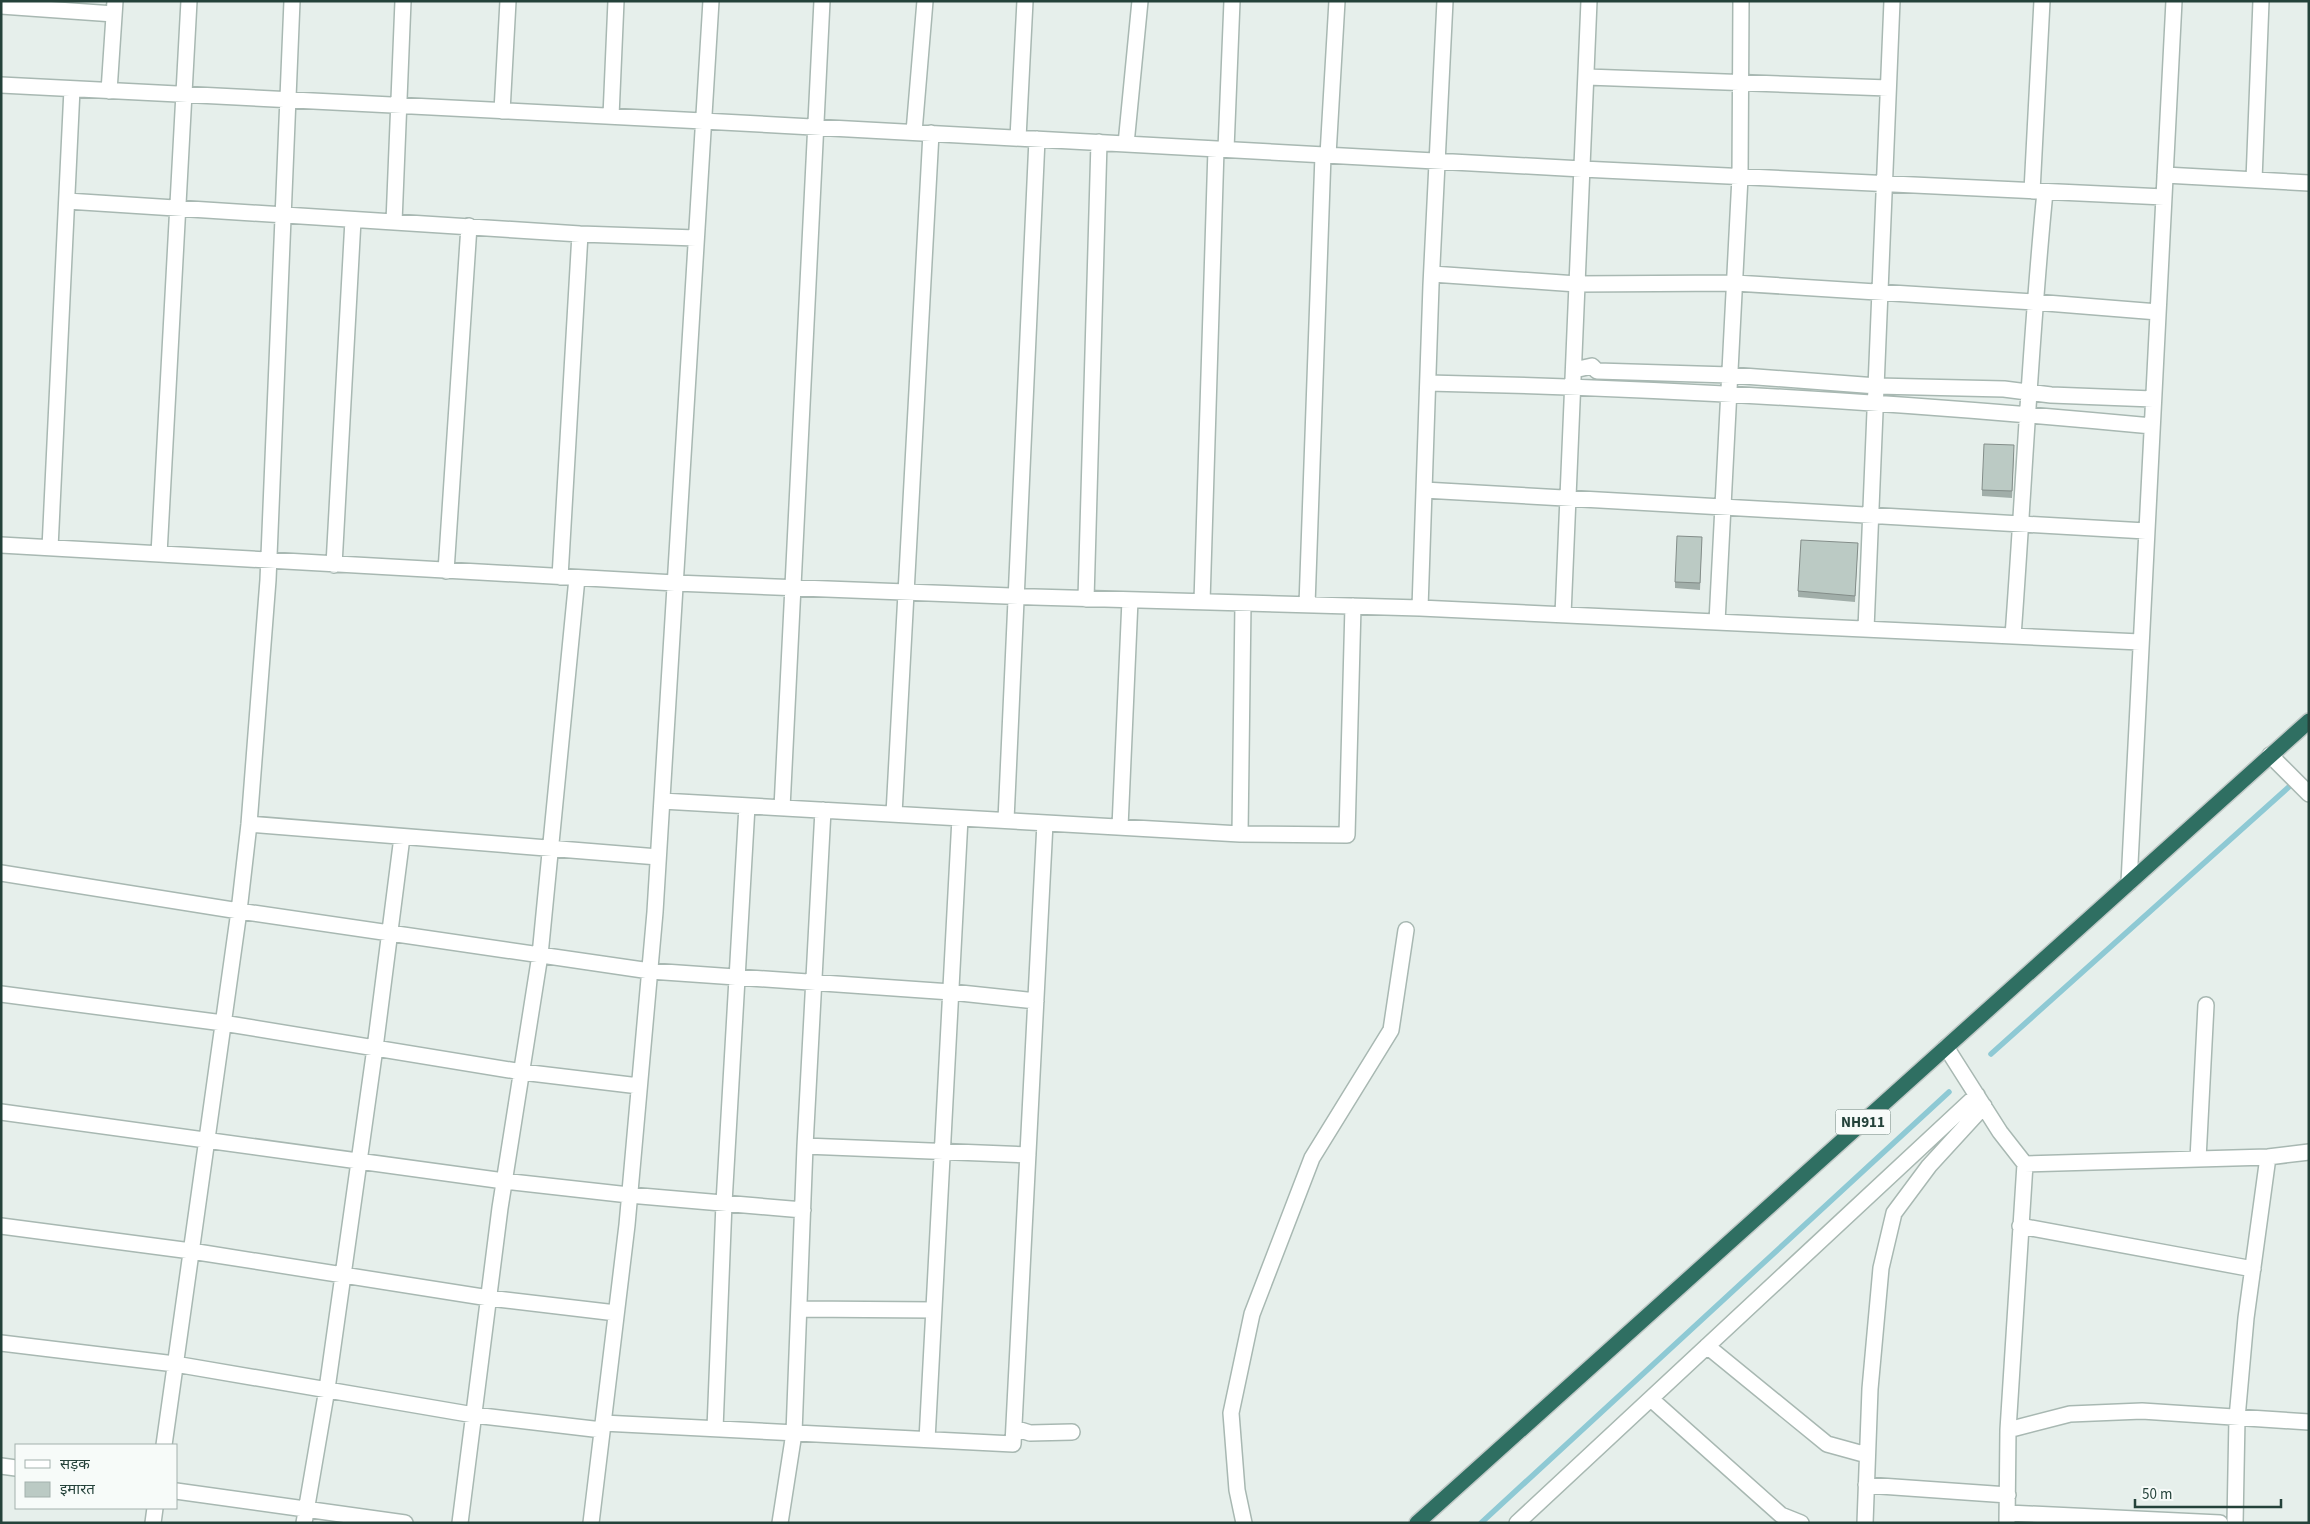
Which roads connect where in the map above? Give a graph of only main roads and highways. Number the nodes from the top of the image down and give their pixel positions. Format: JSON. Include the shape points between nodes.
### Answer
{"nodes":[{"id":1,"x":2309,"y":721,"type":"edge"},
{"id":2,"x":1417,"y":1523,"type":"edge"}],
"edges":[{"from":1,"to":2,"type":"highway","number":"NH911"}]}
